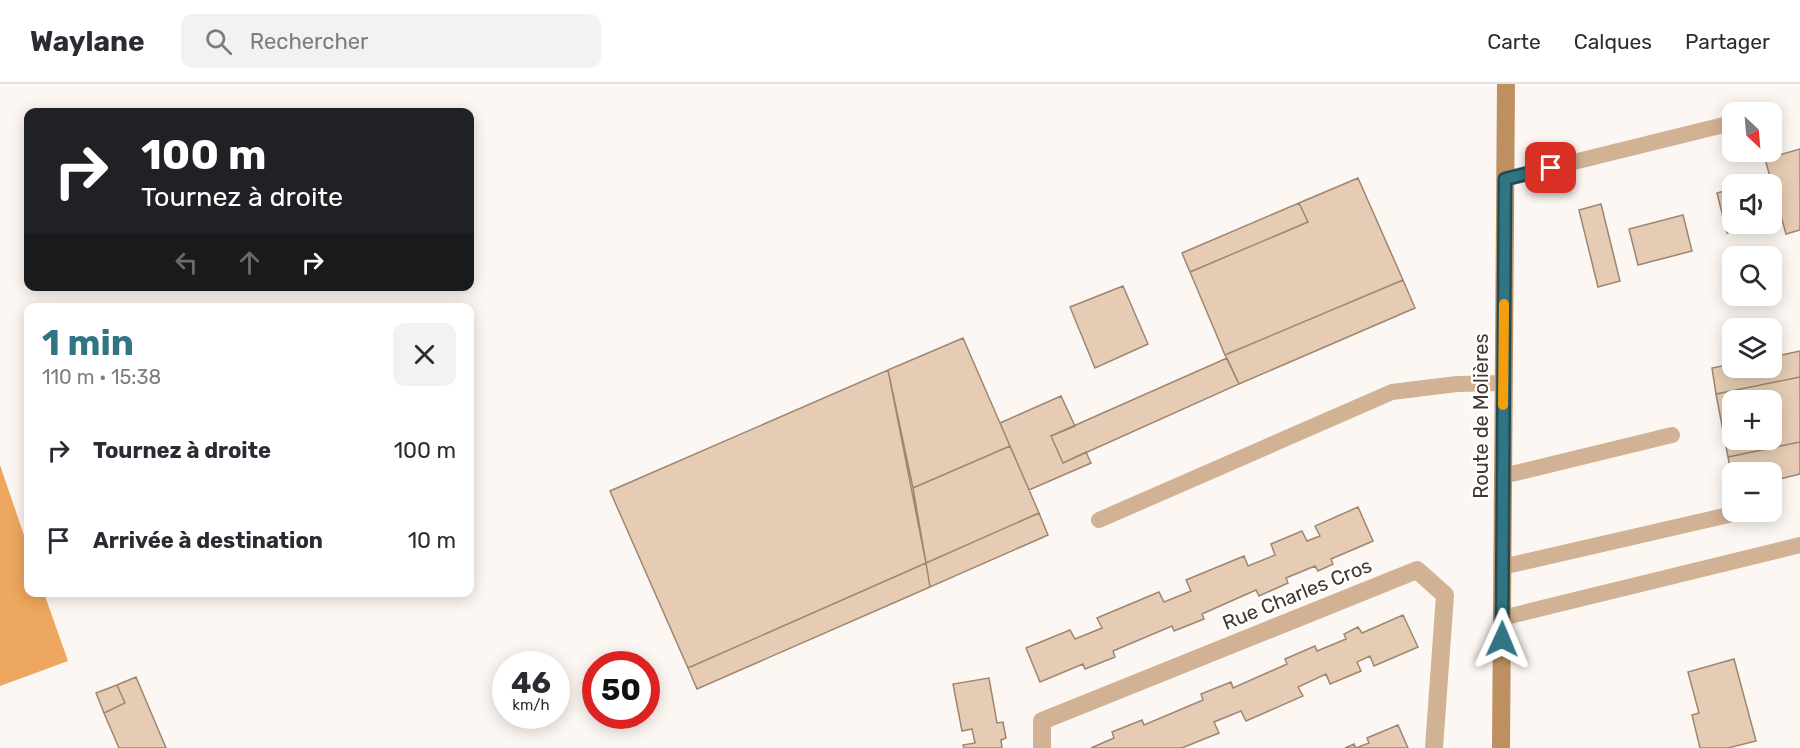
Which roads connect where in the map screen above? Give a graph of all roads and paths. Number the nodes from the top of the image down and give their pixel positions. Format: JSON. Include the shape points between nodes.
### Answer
{"nodes":[{"id":1,"x":1506,"y":84,"type":"edge"},
{"id":2,"x":1722,"y":125,"type":"edge"},
{"id":3,"x":1505,"y":179,"type":"junction"},
{"id":4,"x":1503,"y":383,"type":"junction"},
{"id":5,"x":1672,"y":435,"type":"dead end"},
{"id":6,"x":1503,"y":476,"type":"junction"},
{"id":7,"x":1722,"y":517,"type":"edge"},
{"id":8,"x":1099,"y":520,"type":"dead end"},
{"id":9,"x":1800,"y":545,"type":"edge"},
{"id":10,"x":1502,"y":567,"type":"junction"},
{"id":11,"x":1502,"y":618,"type":"junction"},
{"id":12,"x":1042,"y":748,"type":"edge"},
{"id":13,"x":1434,"y":748,"type":"edge"},
{"id":14,"x":1501,"y":748,"type":"edge"}],
"edges":[{"from":1,"to":3,"type":"main road","name":"Route de Molières"},
{"from":2,"to":3,"type":"lane"},
{"from":3,"to":4,"type":"main road","name":"Route de Molières"},
{"from":4,"to":6,"type":"main road","name":"Route de Molières"},
{"from":4,"to":8,"type":"lane","via":[[1392,392]]},
{"from":5,"to":6,"type":"lane"},
{"from":6,"to":10,"type":"main road","name":"Route de Molières"},
{"from":7,"to":10,"type":"lane"},
{"from":9,"to":11,"type":"lane"},
{"from":10,"to":11,"type":"main road","name":"Route de Molières"},
{"from":11,"to":14,"type":"main road","name":"Route de Molières"},
{"from":12,"to":13,"type":"street","name":"Rue Charles Cros","via":[[1042,721],[1417,570],[1445,595]]}]}
